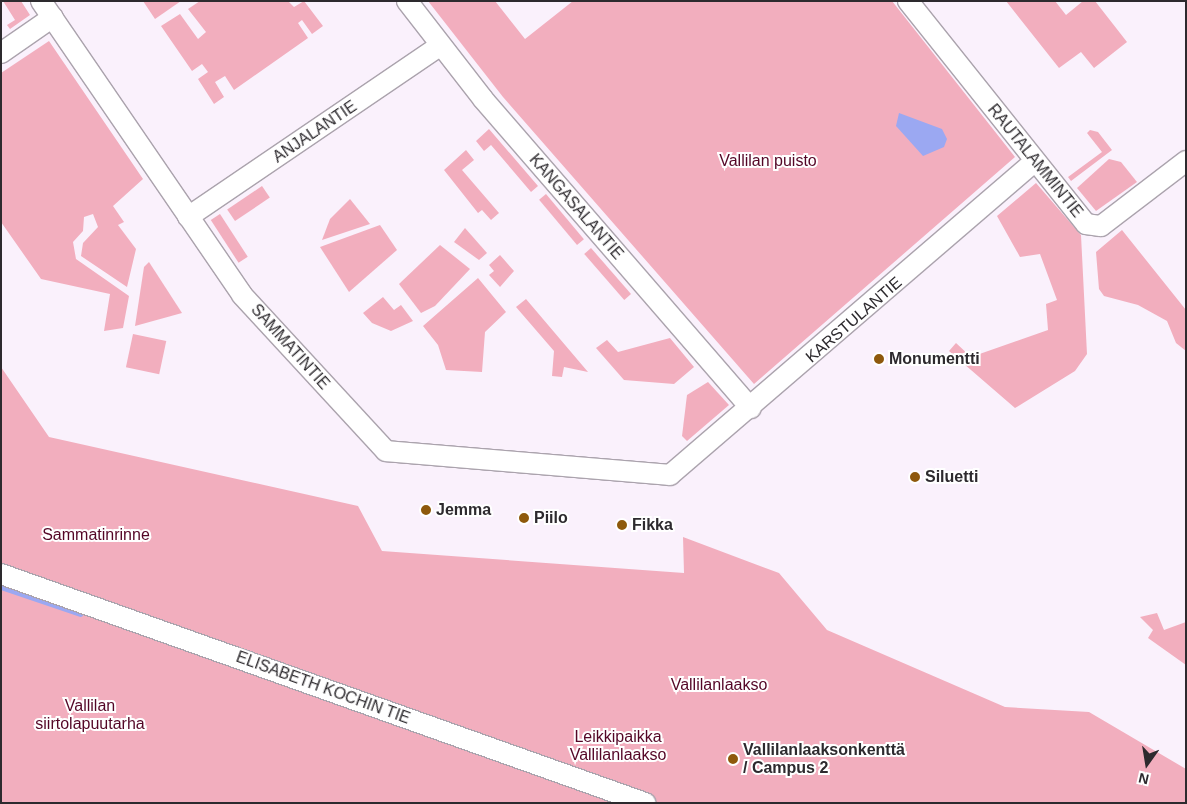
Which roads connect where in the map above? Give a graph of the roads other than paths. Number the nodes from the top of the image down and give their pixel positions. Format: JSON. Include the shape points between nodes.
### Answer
{"nodes":[{"id":1,"x":41,"y":1,"type":"edge"},
{"id":2,"x":407,"y":1,"type":"edge"},
{"id":3,"x":908,"y":1,"type":"edge"},
{"id":4,"x":53,"y":17,"type":"junction"},
{"id":5,"x":440,"y":46,"type":"junction"},
{"id":6,"x":1,"y":53,"type":"edge"},
{"id":7,"x":1035,"y":161,"type":"junction"},
{"id":8,"x":1186,"y":161,"type":"edge"},
{"id":9,"x":188,"y":216,"type":"junction"},
{"id":10,"x":751,"y":408,"type":"junction"},
{"id":11,"x":670,"y":475,"type":"joint"},
{"id":12,"x":1,"y":574,"type":"edge"},
{"id":13,"x":645,"y":803,"type":"edge"}],
"edges":[{"from":1,"to":4,"type":"street","name":"SAMMATINTIE"},
{"from":2,"to":5,"type":"street","name":"KANGASALANTIE"},
{"from":3,"to":7,"type":"street","name":"RAUTALAMMINTIE"},
{"from":4,"to":6,"type":"street"},
{"from":4,"to":9,"type":"street","name":"SAMMATINTIE"},
{"from":5,"to":9,"type":"street","name":"ANJALANTIE"},
{"from":5,"to":10,"type":"street","name":"KANGASALANTIE"},
{"from":7,"to":8,"type":"street","name":"RAUTALAMMINTIE","via":[[1092,227],[1101,226]]},
{"from":7,"to":10,"type":"street","name":"KARSTULANTIE"},
{"from":9,"to":11,"type":"street","name":"SAMMATINTIE","via":[[242,295],[386,451]]},
{"from":10,"to":11,"type":"street","name":"KARSTULANTIE"},
{"from":12,"to":13,"type":"street","name":"ELISABETH KOCHIN TIE"}]}
